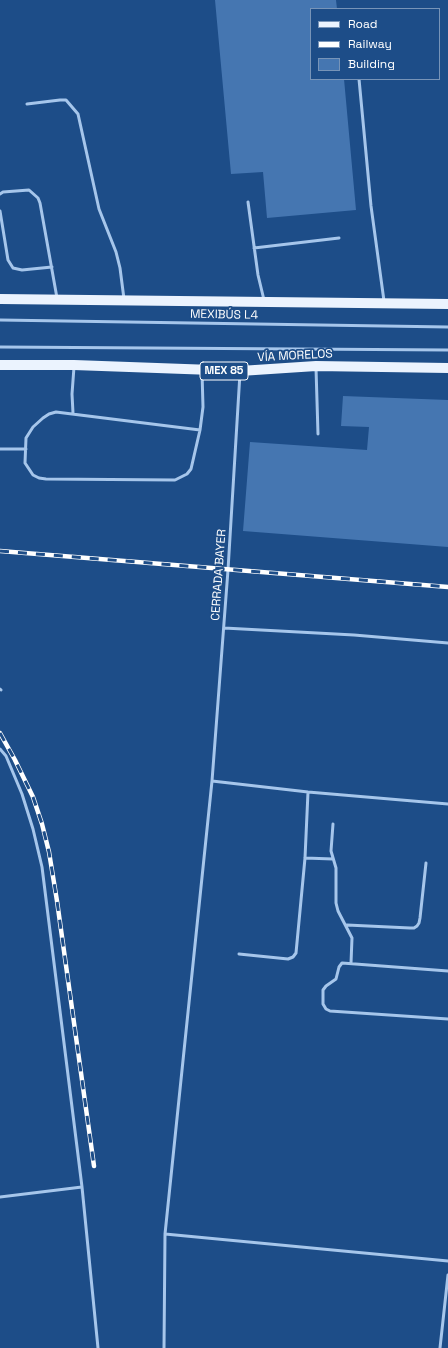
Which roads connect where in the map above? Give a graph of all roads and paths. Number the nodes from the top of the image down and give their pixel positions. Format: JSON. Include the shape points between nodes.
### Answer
{"nodes":[{"id":1,"x":360,"y":80,"type":"edge"},
{"id":2,"x":27,"y":104,"type":"dead end"},
{"id":3,"x":0,"y":194,"type":"edge"},
{"id":4,"x":248,"y":202,"type":"dead end"},
{"id":5,"x":0,"y":211,"type":"edge"},
{"id":6,"x":338,"y":238,"type":"dead end"},
{"id":7,"x":254,"y":248,"type":"junction"},
{"id":8,"x":52,"y":267,"type":"junction"},
{"id":9,"x":0,"y":299,"type":"edge"},
{"id":10,"x":57,"y":300,"type":"junction"},
{"id":11,"x":124,"y":301,"type":"junction"},
{"id":12,"x":265,"y":302,"type":"junction"},
{"id":13,"x":384,"y":303,"type":"junction"},
{"id":14,"x":448,"y":304,"type":"edge"},
{"id":15,"x":0,"y":320,"type":"edge"},
{"id":16,"x":448,"y":327,"type":"edge"},
{"id":17,"x":0,"y":347,"type":"edge"},
{"id":18,"x":448,"y":350,"type":"edge"},
{"id":19,"x":0,"y":365,"type":"edge"},
{"id":20,"x":74,"y":365,"type":"junction"},
{"id":21,"x":316,"y":366,"type":"junction"},
{"id":22,"x":448,"y":368,"type":"edge"},
{"id":23,"x":202,"y":370,"type":"junction"},
{"id":24,"x":240,"y":371,"type":"junction"},
{"id":25,"x":73,"y":413,"type":"junction"},
{"id":26,"x":200,"y":430,"type":"junction"},
{"id":27,"x":318,"y":434,"type":"dead end"},
{"id":28,"x":0,"y":449,"type":"edge"},
{"id":29,"x":26,"y":449,"type":"junction"},
{"id":30,"x":224,"y":628,"type":"junction"},
{"id":31,"x":448,"y":643,"type":"edge"},
{"id":32,"x":0,"y":749,"type":"edge"},
{"id":33,"x":212,"y":781,"type":"junction"},
{"id":34,"x":308,"y":792,"type":"junction"},
{"id":35,"x":448,"y":804,"type":"edge"},
{"id":36,"x":333,"y":824,"type":"dead end"},
{"id":37,"x":304,"y":858,"type":"junction"},
{"id":38,"x":333,"y":859,"type":"junction"},
{"id":39,"x":426,"y":863,"type":"dead end"},
{"id":40,"x":347,"y":925,"type":"junction"},
{"id":41,"x":239,"y":954,"type":"dead end"},
{"id":42,"x":351,"y":963,"type":"junction"},
{"id":43,"x":448,"y":971,"type":"edge"},
{"id":44,"x":448,"y":1019,"type":"edge"},
{"id":45,"x":82,"y":1187,"type":"junction"},
{"id":46,"x":0,"y":1197,"type":"edge"},
{"id":47,"x":165,"y":1234,"type":"junction"},
{"id":48,"x":448,"y":1261,"type":"edge"},
{"id":49,"x":448,"y":1275,"type":"edge"},
{"id":50,"x":98,"y":1348,"type":"edge"},
{"id":51,"x":164,"y":1348,"type":"edge"},
{"id":52,"x":440,"y":1348,"type":"edge"}],
"edges":[{"from":1,"to":13,"type":"lane","via":[[370,206]]},
{"from":2,"to":11,"type":"lane","via":[[66,100],[78,114],[100,209],[120,268]]},
{"from":3,"to":8,"type":"lane","via":[[30,190],[38,198]]},
{"from":4,"to":7,"type":"lane"},
{"from":5,"to":8,"type":"lane","via":[[8,260],[13,268],[22,270]]},
{"from":6,"to":7,"type":"lane"},
{"from":7,"to":12,"type":"lane"},
{"from":8,"to":10,"type":"lane"},
{"from":9,"to":10,"type":"main road"},
{"from":10,"to":11,"type":"main road"},
{"from":11,"to":12,"type":"main road"},
{"from":12,"to":13,"type":"main road"},
{"from":13,"to":14,"type":"main road"},
{"from":15,"to":16,"type":"lane","name":"MEXIBÚS L4"},
{"from":17,"to":18,"type":"lane"},
{"from":19,"to":20,"type":"main road","name":"VÍA MORELOS","number":"MEX 85"},
{"from":20,"to":23,"type":"main road","name":"VÍA MORELOS","number":"MEX 85"},
{"from":20,"to":25,"type":"lane"},
{"from":21,"to":22,"type":"main road","name":"VÍA MORELOS","number":"MEX 85"},
{"from":21,"to":24,"type":"main road","name":"VÍA MORELOS","number":"MEX 85"},
{"from":21,"to":27,"type":"lane"},
{"from":23,"to":24,"type":"main road","name":"VÍA MORELOS","number":"MEX 85"},
{"from":23,"to":26,"type":"lane","via":[[203,407]]},
{"from":24,"to":30,"type":"lane","name":"CERRADA BAYER"},
{"from":25,"to":26,"type":"lane"},
{"from":25,"to":29,"type":"lane","via":[[56,412],[43,418],[26,438]]},
{"from":26,"to":29,"type":"lane","via":[[191,469],[188,474],[175,480],[38,478],[25,463]]},
{"from":28,"to":29,"type":"lane"},
{"from":30,"to":31,"type":"lane","via":[[354,634]]},
{"from":30,"to":33,"type":"lane","name":"CERRADA BAYER"},
{"from":32,"to":45,"type":"lane","via":[[6,756],[22,794],[42,867]]},
{"from":33,"to":34,"type":"lane"},
{"from":33,"to":47,"type":"lane","name":"CERRADA BAYER"},
{"from":34,"to":35,"type":"lane"},
{"from":34,"to":37,"type":"lane"},
{"from":36,"to":38,"type":"lane"},
{"from":37,"to":38,"type":"lane"},
{"from":37,"to":41,"type":"lane","via":[[295,955],[288,959]]},
{"from":38,"to":40,"type":"lane","via":[[336,868],[337,907]]},
{"from":39,"to":40,"type":"lane","via":[[420,923],[417,926],[410,928]]},
{"from":40,"to":42,"type":"lane","via":[[352,938]]},
{"from":42,"to":43,"type":"lane"},
{"from":42,"to":44,"type":"lane","via":[[342,963],[336,979],[323,990],[323,1004],[328,1010]]},
{"from":45,"to":46,"type":"lane"},
{"from":45,"to":50,"type":"lane"},
{"from":47,"to":48,"type":"lane"},
{"from":47,"to":51,"type":"lane","name":"CERRADA BAYER"},
{"from":49,"to":52,"type":"lane"}]}
